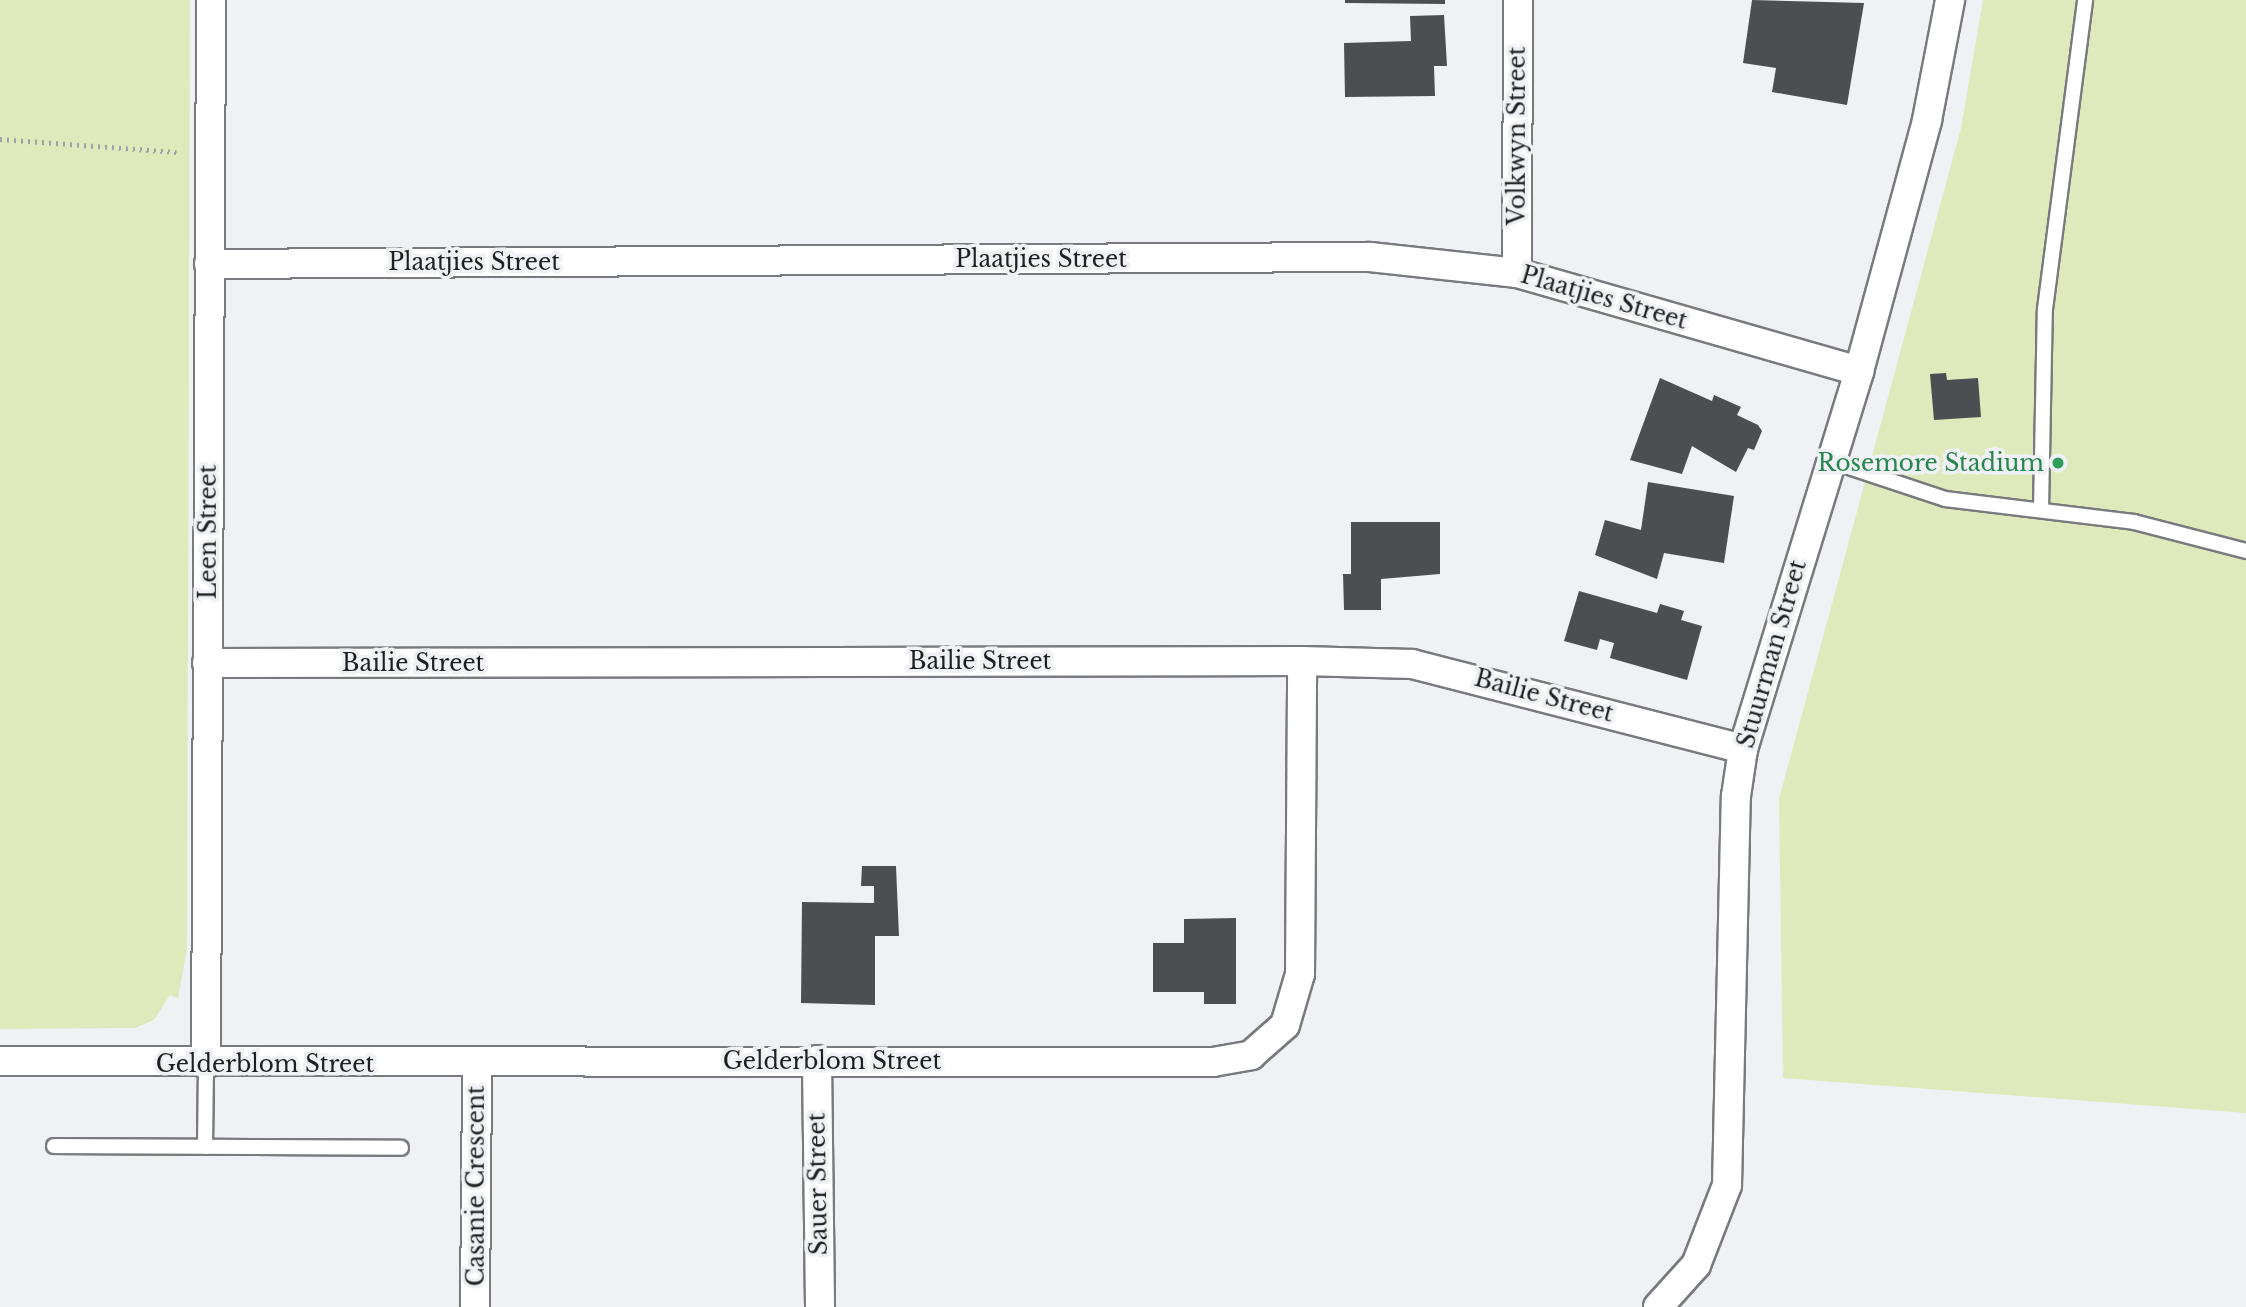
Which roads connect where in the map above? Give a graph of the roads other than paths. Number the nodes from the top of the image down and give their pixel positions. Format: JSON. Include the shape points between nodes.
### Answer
{"nodes":[{"id":1,"x":211,"y":0,"type":"edge"},
{"id":2,"x":1518,"y":0,"type":"edge"},
{"id":3,"x":1950,"y":0,"type":"edge"},
{"id":4,"x":2085,"y":0,"type":"edge"},
{"id":5,"x":209,"y":264,"type":"junction"},
{"id":6,"x":1517,"y":273,"type":"junction"},
{"id":7,"x":1858,"y":371,"type":"junction"},
{"id":8,"x":1831,"y":461,"type":"junction"},
{"id":9,"x":2042,"y":510,"type":"junction"},
{"id":10,"x":2246,"y":551,"type":"edge"},
{"id":11,"x":1301,"y":661,"type":"junction"},
{"id":12,"x":207,"y":663,"type":"junction"},
{"id":13,"x":1743,"y":749,"type":"junction"},
{"id":14,"x":817,"y":1060,"type":"junction"},
{"id":15,"x":0,"y":1061,"type":"edge"},
{"id":16,"x":206,"y":1064,"type":"junction"},
{"id":17,"x":477,"y":1064,"type":"junction"},
{"id":18,"x":54,"y":1146,"type":"dead end"},
{"id":19,"x":205,"y":1147,"type":"junction"},
{"id":20,"x":401,"y":1148,"type":"dead end"},
{"id":21,"x":475,"y":1307,"type":"edge"},
{"id":22,"x":820,"y":1307,"type":"edge"},
{"id":23,"x":1658,"y":1307,"type":"edge"}],
"edges":[{"from":1,"to":5,"type":"street","name":"Leen Street"},
{"from":2,"to":6,"type":"street","name":"Volkwyn Street"},
{"from":3,"to":7,"type":"street","name":"Stuurman Street","via":[[1927,120]]},
{"from":4,"to":9,"type":"lane","via":[[2045,309]]},
{"from":5,"to":6,"type":"street","name":"Plaatjies Street","via":[[1370,257]]},
{"from":5,"to":12,"type":"street","name":"Leen Street"},
{"from":6,"to":7,"type":"street","name":"Plaatjies Street"},
{"from":7,"to":8,"type":"street","name":"Stuurman Street"},
{"from":8,"to":9,"type":"lane","via":[[1945,499]]},
{"from":8,"to":13,"type":"street","name":"Stuurman Street"},
{"from":9,"to":10,"type":"lane","via":[[2134,522]]},
{"from":11,"to":12,"type":"street","name":"Bailie Street"},
{"from":11,"to":13,"type":"street","name":"Bailie Street","via":[[1412,664]]},
{"from":11,"to":14,"type":"street","name":"Gelderblom Street","via":[[1300,974],[1285,1025],[1271,1041],[1251,1055],[1213,1062]]},
{"from":12,"to":16,"type":"street","name":"Leen Street"},
{"from":13,"to":23,"type":"street","name":"Stuurman Street","via":[[1736,796],[1727,1185],[1696,1265]]},
{"from":14,"to":17,"type":"street","name":"Gelderblom Street"},
{"from":14,"to":22,"type":"street","name":"Sauer Street"},
{"from":15,"to":16,"type":"street","name":"Gelderblom Street"},
{"from":16,"to":17,"type":"street","name":"Gelderblom Street"},
{"from":16,"to":19,"type":"lane"},
{"from":17,"to":21,"type":"street","name":"Casanie Crescent"},
{"from":18,"to":19,"type":"lane"},
{"from":19,"to":20,"type":"lane"}]}
